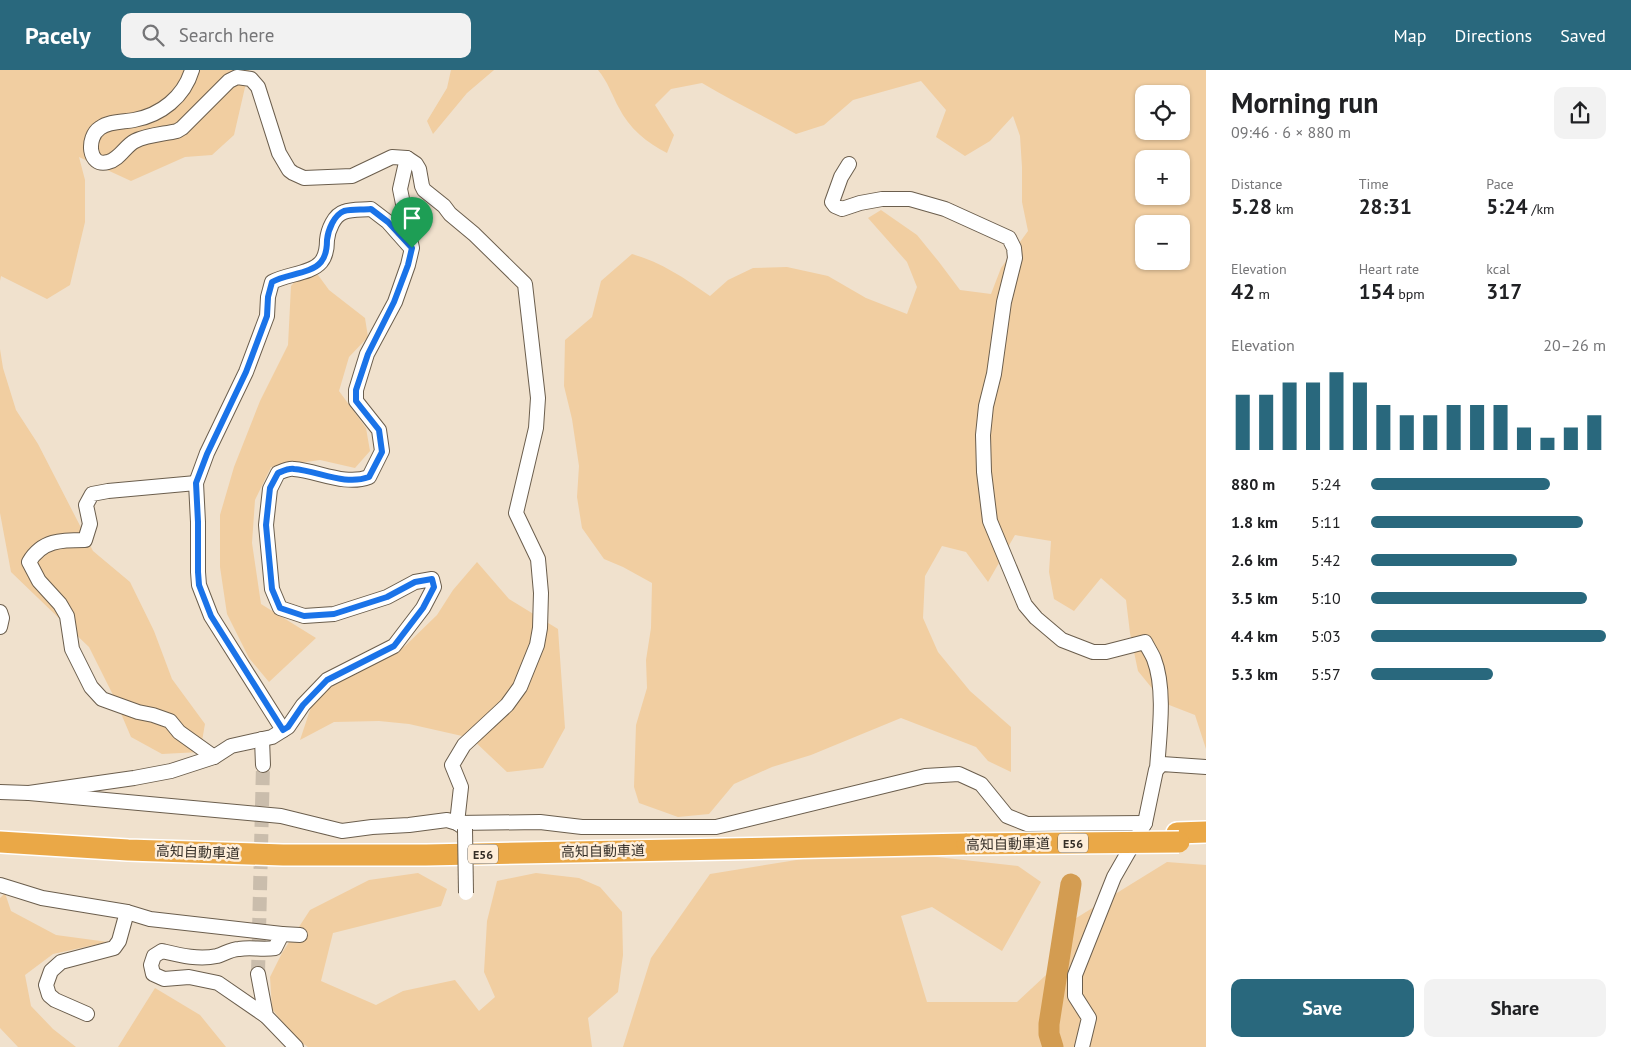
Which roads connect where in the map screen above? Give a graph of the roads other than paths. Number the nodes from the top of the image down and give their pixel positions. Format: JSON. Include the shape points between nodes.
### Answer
{"nodes":[{"id":1,"x":192,"y":70,"type":"edge"},
{"id":2,"x":407,"y":158,"type":"junction"},
{"id":3,"x":849,"y":164,"type":"dead end"},
{"id":4,"x":412,"y":248,"type":"junction"},
{"id":5,"x":196,"y":483,"type":"junction"},
{"id":6,"x":0,"y":612,"type":"edge"},
{"id":7,"x":0,"y":627,"type":"edge"},
{"id":8,"x":283,"y":730,"type":"junction"},
{"id":9,"x":262,"y":739,"type":"junction"},
{"id":10,"x":214,"y":756,"type":"junction"},
{"id":11,"x":263,"y":765,"type":"tunnel mouth"},
{"id":12,"x":1206,"y":767,"type":"edge"},
{"id":13,"x":1157,"y":769,"type":"junction"},
{"id":14,"x":0,"y":792,"type":"edge"},
{"id":15,"x":29,"y":793,"type":"junction"},
{"id":16,"x":1145,"y":823,"type":"junction"},
{"id":17,"x":461,"y":826,"type":"junction"},
{"id":18,"x":0,"y":832,"type":"edge"},
{"id":19,"x":1206,"y":832,"type":"edge"},
{"id":20,"x":1178,"y":837,"type":"junction"},
{"id":21,"x":967,"y":840,"type":"junction"},
{"id":22,"x":0,"y":842,"type":"edge"},
{"id":23,"x":1206,"y":842,"type":"edge"},
{"id":24,"x":0,"y":885,"type":"edge"},
{"id":25,"x":466,"y":893,"type":"dead end"},
{"id":26,"x":127,"y":912,"type":"junction"},
{"id":27,"x":282,"y":934,"type":"junction"},
{"id":28,"x":300,"y":935,"type":"dead end"},
{"id":29,"x":258,"y":974,"type":"tunnel mouth"},
{"id":30,"x":87,"y":1014,"type":"dead end"},
{"id":31,"x":266,"y":1016,"type":"junction"},
{"id":32,"x":296,"y":1047,"type":"edge"},
{"id":33,"x":1082,"y":1047,"type":"edge"}],
"edges":[{"from":1,"to":2,"type":"street","via":[[186,85],[168,105],[140,119],[100,127],[90,142],[96,160],[115,160],[135,141],[177,131],[222,87],[237,77],[251,79],[258,87],[279,152],[293,173],[304,178],[352,176],[392,157]]},
{"from":2,"to":4,"type":"street","via":[[400,189]]},
{"from":2,"to":17,"type":"street","via":[[419,169],[424,190],[525,284],[538,398],[536,428],[516,513],[538,559],[541,593],[537,645],[520,687],[464,745],[452,765],[461,787]]},
{"from":3,"to":13,"type":"street","via":[[832,202],[835,206],[842,209],[882,199],[910,199],[945,209],[1009,238],[1015,258],[1004,302],[983,435],[990,521],[1025,605],[1062,640],[1093,652],[1106,652],[1144,642],[1154,660],[1160,689]]},
{"from":4,"to":5,"type":"street","via":[[371,209],[344,212],[334,220],[321,262],[307,271],[272,282],[267,316],[246,372]]},
{"from":4,"to":8,"type":"street","via":[[394,302],[368,354],[356,390],[356,401],[379,430],[382,452],[369,477],[359,481],[292,468],[278,473],[270,488],[266,525],[272,589],[280,608],[304,616],[334,614],[387,597],[415,582],[432,579],[434,587],[423,608],[394,646],[327,680]]},
{"from":5,"to":8,"type":"street","via":[[199,585],[211,616]]},
{"from":5,"to":10,"type":"street","via":[[92,494],[86,505],[90,524],[85,540],[60,540],[47,545],[34,552],[29,562],[39,581],[67,616],[72,649],[91,687],[102,699],[170,722]]},
{"from":6,"to":7,"type":"street"},
{"from":8,"to":9,"type":"street"},
{"from":9,"to":10,"type":"street","via":[[231,746]]},
{"from":9,"to":11,"type":"street"},
{"from":10,"to":15,"type":"street","via":[[171,771]]},
{"from":12,"to":13,"type":"street","via":[[1162,764]]},
{"from":13,"to":16,"type":"street"},
{"from":14,"to":15,"type":"street"},
{"from":15,"to":17,"type":"street","via":[[281,816],[342,831],[447,820]]},
{"from":16,"to":17,"type":"street","via":[[1027,824],[1008,816],[981,784],[959,774],[925,776],[716,827],[582,827],[540,822]]},
{"from":16,"to":33,"type":"street","via":[[1114,877],[1075,975],[1075,996],[1089,1018]]},
{"from":17,"to":25,"type":"street","bridge":true},
{"from":18,"to":21,"type":"highway","name":"高知自動車道","number":"E56","via":[[274,844],[501,844],[820,837]]},
{"from":19,"to":20,"type":"highway","name":"高知自動車道","number":"E56"},
{"from":20,"to":21,"type":"highway","name":"高知自動車道","number":"E56"},
{"from":20,"to":23,"type":"highway","name":"高知自動車道","number":"E56"},
{"from":21,"to":22,"type":"highway","name":"高知自動車道","number":"E56","via":[[435,855],[283,855]]},
{"from":24,"to":26,"type":"street","via":[[42,898]]},
{"from":26,"to":27,"type":"street","via":[[150,919]]},
{"from":26,"to":30,"type":"street","via":[[120,941],[114,948],[61,962],[52,971],[46,985],[49,995],[55,1000]]},
{"from":27,"to":28,"type":"street"},
{"from":27,"to":31,"type":"street","via":[[275,948],[238,949],[202,958],[162,951],[154,956],[151,965],[153,974],[164,979],[189,977],[218,983]]},
{"from":29,"to":31,"type":"street"},
{"from":31,"to":32,"type":"street"}]}
